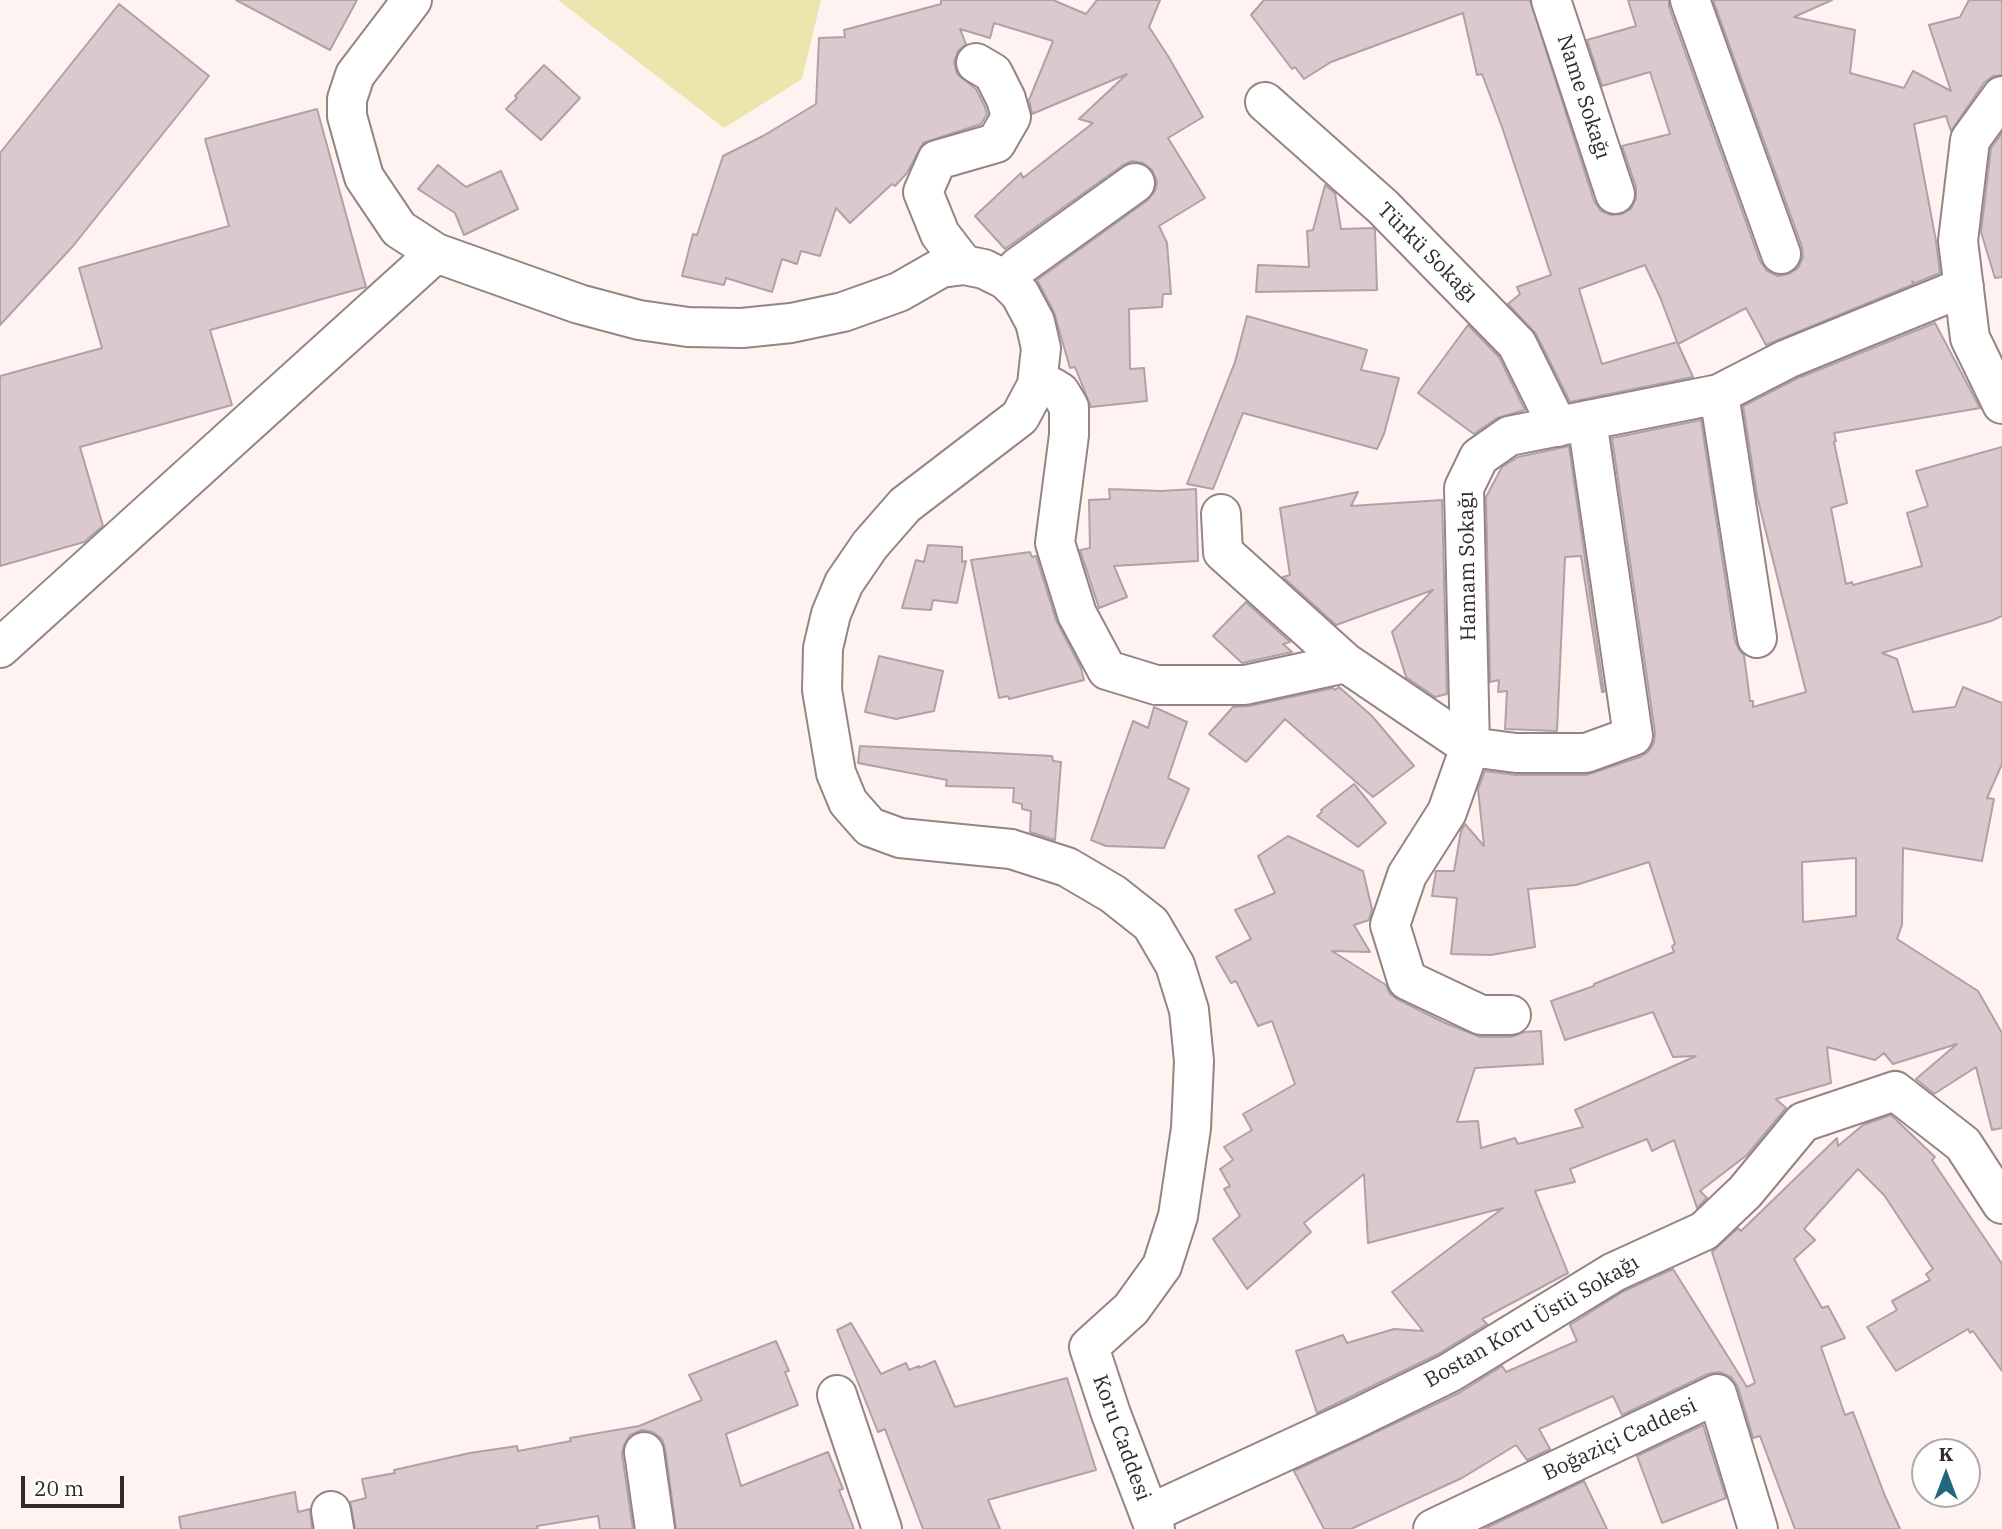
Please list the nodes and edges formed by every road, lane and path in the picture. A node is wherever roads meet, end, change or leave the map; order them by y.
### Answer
1 (412, 0) edge
2 (1551, 0) edge
3 (1690, 0) edge
4 (976, 63) dead end
5 (2002, 96) edge
6 (1265, 102) dead end
7 (1135, 183) dead end
8 (1615, 194) dead end
9 (436, 253) junction
10 (1781, 254) dead end
11 (964, 265) junction
12 (1006, 280) junction
13 (1964, 287) junction
14 (1986, 337) edge
15 (1037, 385) junction
16 (1719, 394) junction
17 (2002, 404) edge
18 (1572, 424) junction
19 (1221, 514) dead end
20 (1757, 638) dead end
21 (0, 648) edge
22 (1346, 663) junction
23 (1470, 747) junction
24 (1511, 1015) dead end
25 (2002, 1204) edge
26 (837, 1395) dead end
27 (644, 1452) dead end
28 (1152, 1521) edge
29 (655, 1529) edge
30 (882, 1529) edge
31 (1433, 1529) edge
32 (1758, 1529) edge

1 - 9 street
2 - 8 street, Name Sokağı
3 - 10 street
4 - 11 street
5 - 13 street
6 - 18 street, Türkü Sokağı
7 - 12 street
9 - 11 street
9 - 21 street
11 - 12 street
12 - 15 street
13 - 14 street
13 - 16 street, Hamam Sokağı
14 - 17 street
15 - 22 street
15 - 28 street, Koru Caddesi
16 - 18 street, Hamam Sokağı
16 - 20 street
18 - 23 street, Hamam Sokağı
18 - 23 street, Türkü Sokağı
19 - 22 street
22 - 23 street
23 - 24 street, Hamam Sokağı
25 - 28 street, Bostan Koru Üstü Sokağı
26 - 30 street
27 - 29 street
31 - 32 street, Boğaziçi Caddesi

